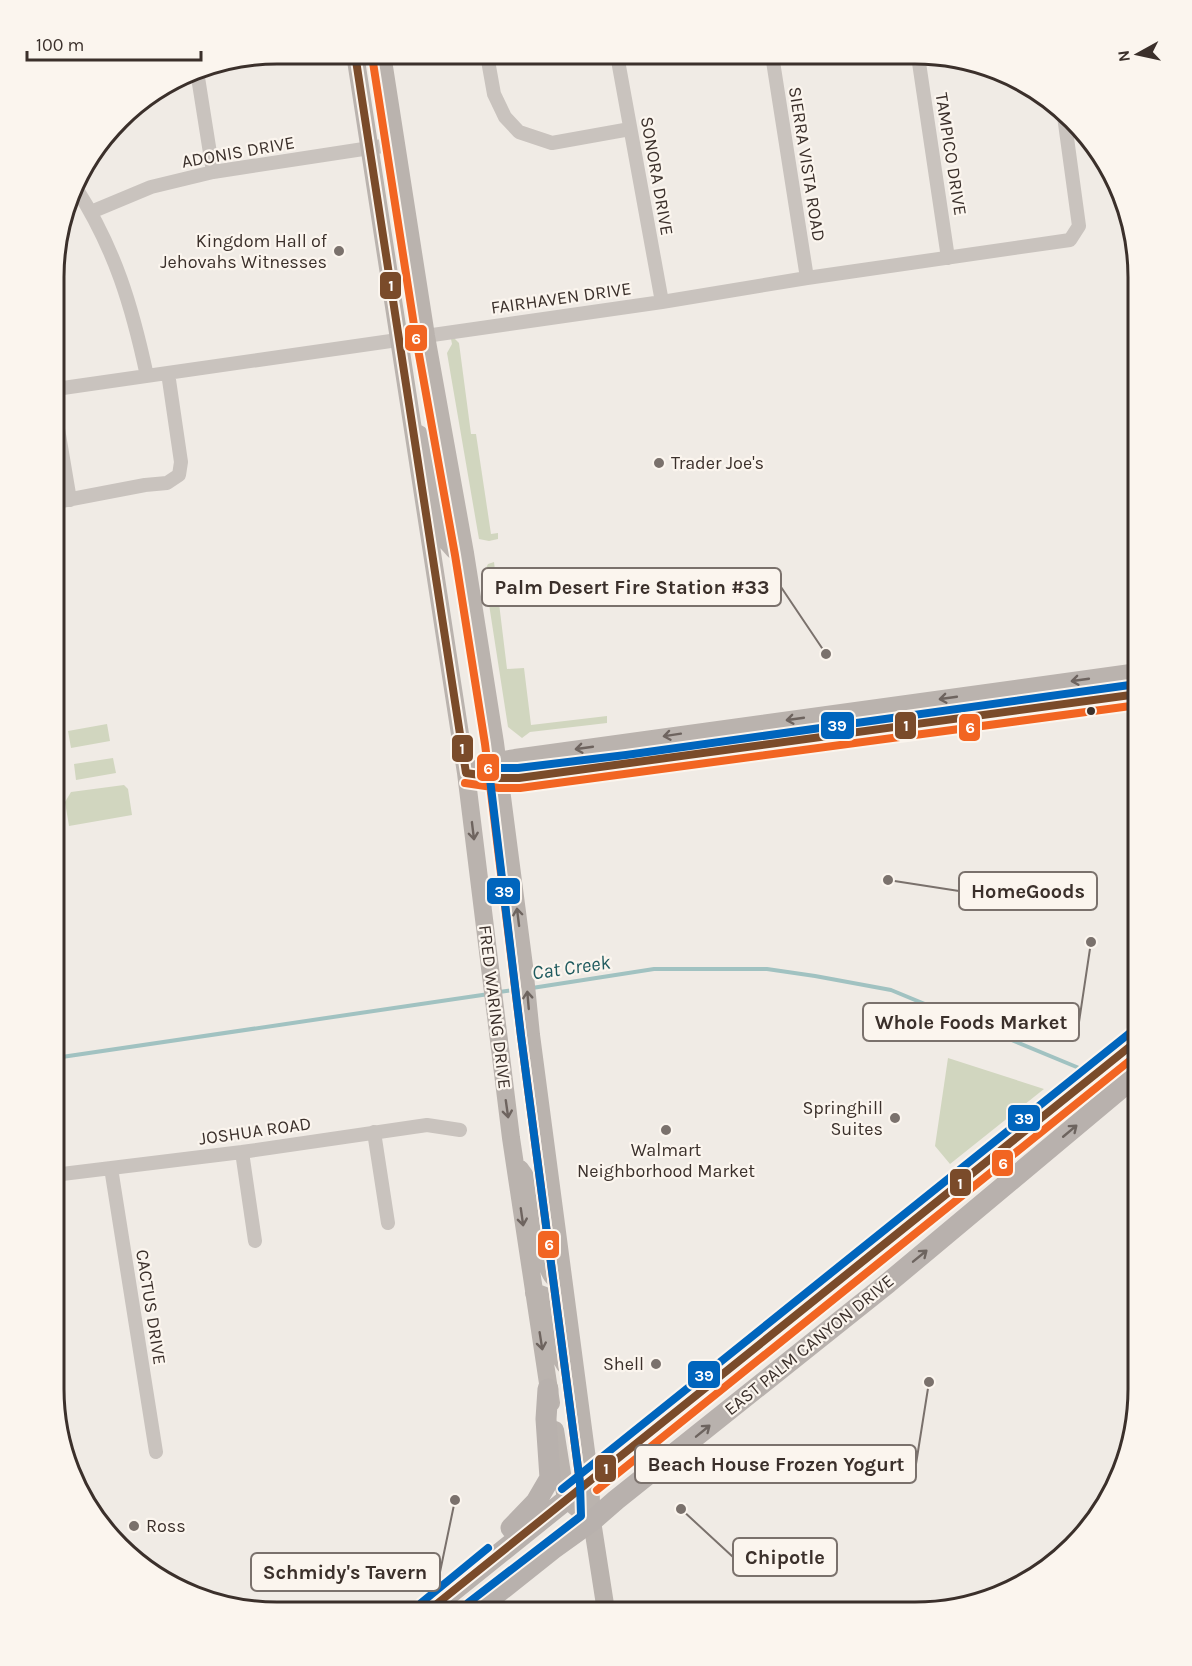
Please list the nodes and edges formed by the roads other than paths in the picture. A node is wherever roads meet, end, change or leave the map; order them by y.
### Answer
1 (619, 64) edge
2 (773, 64) edge
3 (919, 64) edge
4 (357, 65) edge
5 (384, 65) edge
6 (489, 65) edge
7 (198, 80) edge
8 (1066, 128) edge
9 (630, 129) junction
10 (396, 144) junction
11 (370, 149) junction
12 (213, 172) junction
13 (81, 196) edge
14 (91, 212) junction
15 (948, 258) junction
16 (807, 278) junction
17 (662, 302) junction
18 (426, 336) junction
19 (398, 340) junction
20 (168, 373) junction
21 (147, 376) junction
22 (64, 388) edge
23 (411, 420) junction
24 (64, 501) edge
25 (465, 553) junction
26 (1128, 673) edge
27 (1128, 695) edge
28 (499, 770) junction
29 (466, 773) junction
30 (1127, 1049) edge
31 (1127, 1083) edge
32 (460, 1130) dead end
33 (374, 1132) junction
34 (242, 1152) junction
35 (515, 1164) junction
36 (111, 1168) junction
37 (64, 1174) edge
38 (387, 1223) dead end
39 (255, 1241) dead end
40 (564, 1287) junction
41 (534, 1293) junction
42 (576, 1386) junction
43 (548, 1389) junction
44 (156, 1452) dead end
45 (590, 1482) junction
46 (566, 1499) junction
47 (592, 1521) junction
48 (488, 1562) junction
49 (439, 1602) edge
50 (486, 1602) edge
51 (605, 1602) edge

1 - 9 street, SONORA DRIVE
2 - 16 street, SIERRA VISTA ROAD
3 - 15 street, TAMPICO DRIVE
4 - 11 main road, FRED WARING DRIVE
5 - 10 main road, FRED WARING DRIVE
6 - 9 street
7 - 12 street
8 - 15 street, FAIRHAVEN DRIVE
9 - 17 street, SONORA DRIVE
10 - 11 street, ADONIS DRIVE
10 - 18 main road, FRED WARING DRIVE
11 - 12 street, ADONIS DRIVE
11 - 19 main road, FRED WARING DRIVE
12 - 14 street, ADONIS DRIVE
13 - 14 street
14 - 21 street
15 - 16 street, FAIRHAVEN DRIVE
16 - 17 street, FAIRHAVEN DRIVE
17 - 18 street, FAIRHAVEN DRIVE
18 - 19 street, FAIRHAVEN DRIVE
18 - 25 main road, FRED WARING DRIVE
19 - 20 street, FAIRHAVEN DRIVE
19 - 23 main road, FRED WARING DRIVE
20 - 21 street, FAIRHAVEN DRIVE
20 - 24 street
21 - 22 street, FAIRHAVEN DRIVE
23 - 25 main road
23 - 29 main road, FRED WARING DRIVE
25 - 28 main road, FRED WARING DRIVE
26 -> 28 main road
27 - 28 main road
28 - 29 main road
40 -> 28 main road, FRED WARING DRIVE
29 -> 35 main road, FRED WARING DRIVE
30 - 45 main road, EAST PALM CANYON DRIVE
47 -> 31 main road, EAST PALM CANYON DRIVE
32 - 33 street, JOSHUA ROAD
33 - 34 street, JOSHUA ROAD
33 - 38 street
34 - 36 street, JOSHUA ROAD
34 - 39 street
35 - 40 main road
35 -> 41 main road, FRED WARING DRIVE
36 - 37 street, JOSHUA ROAD
36 - 44 street, CACTUS DRIVE
40 - 42 main road, FRED WARING DRIVE
41 - 42 main road
41 -> 43 main road, FRED WARING DRIVE
42 - 45 main road, FRED WARING DRIVE
43 - 46 main road, FRED WARING DRIVE
43 - 48 main road
45 - 46 main road, EAST PALM CANYON DRIVE
45 - 47 main road, FRED WARING DRIVE
46 - 47 main road
46 - 48 main road, EAST PALM CANYON DRIVE
47 - 50 main road, EAST PALM CANYON DRIVE
47 - 51 main road, FRED WARING DRIVE
48 - 49 main road, EAST PALM CANYON DRIVE

